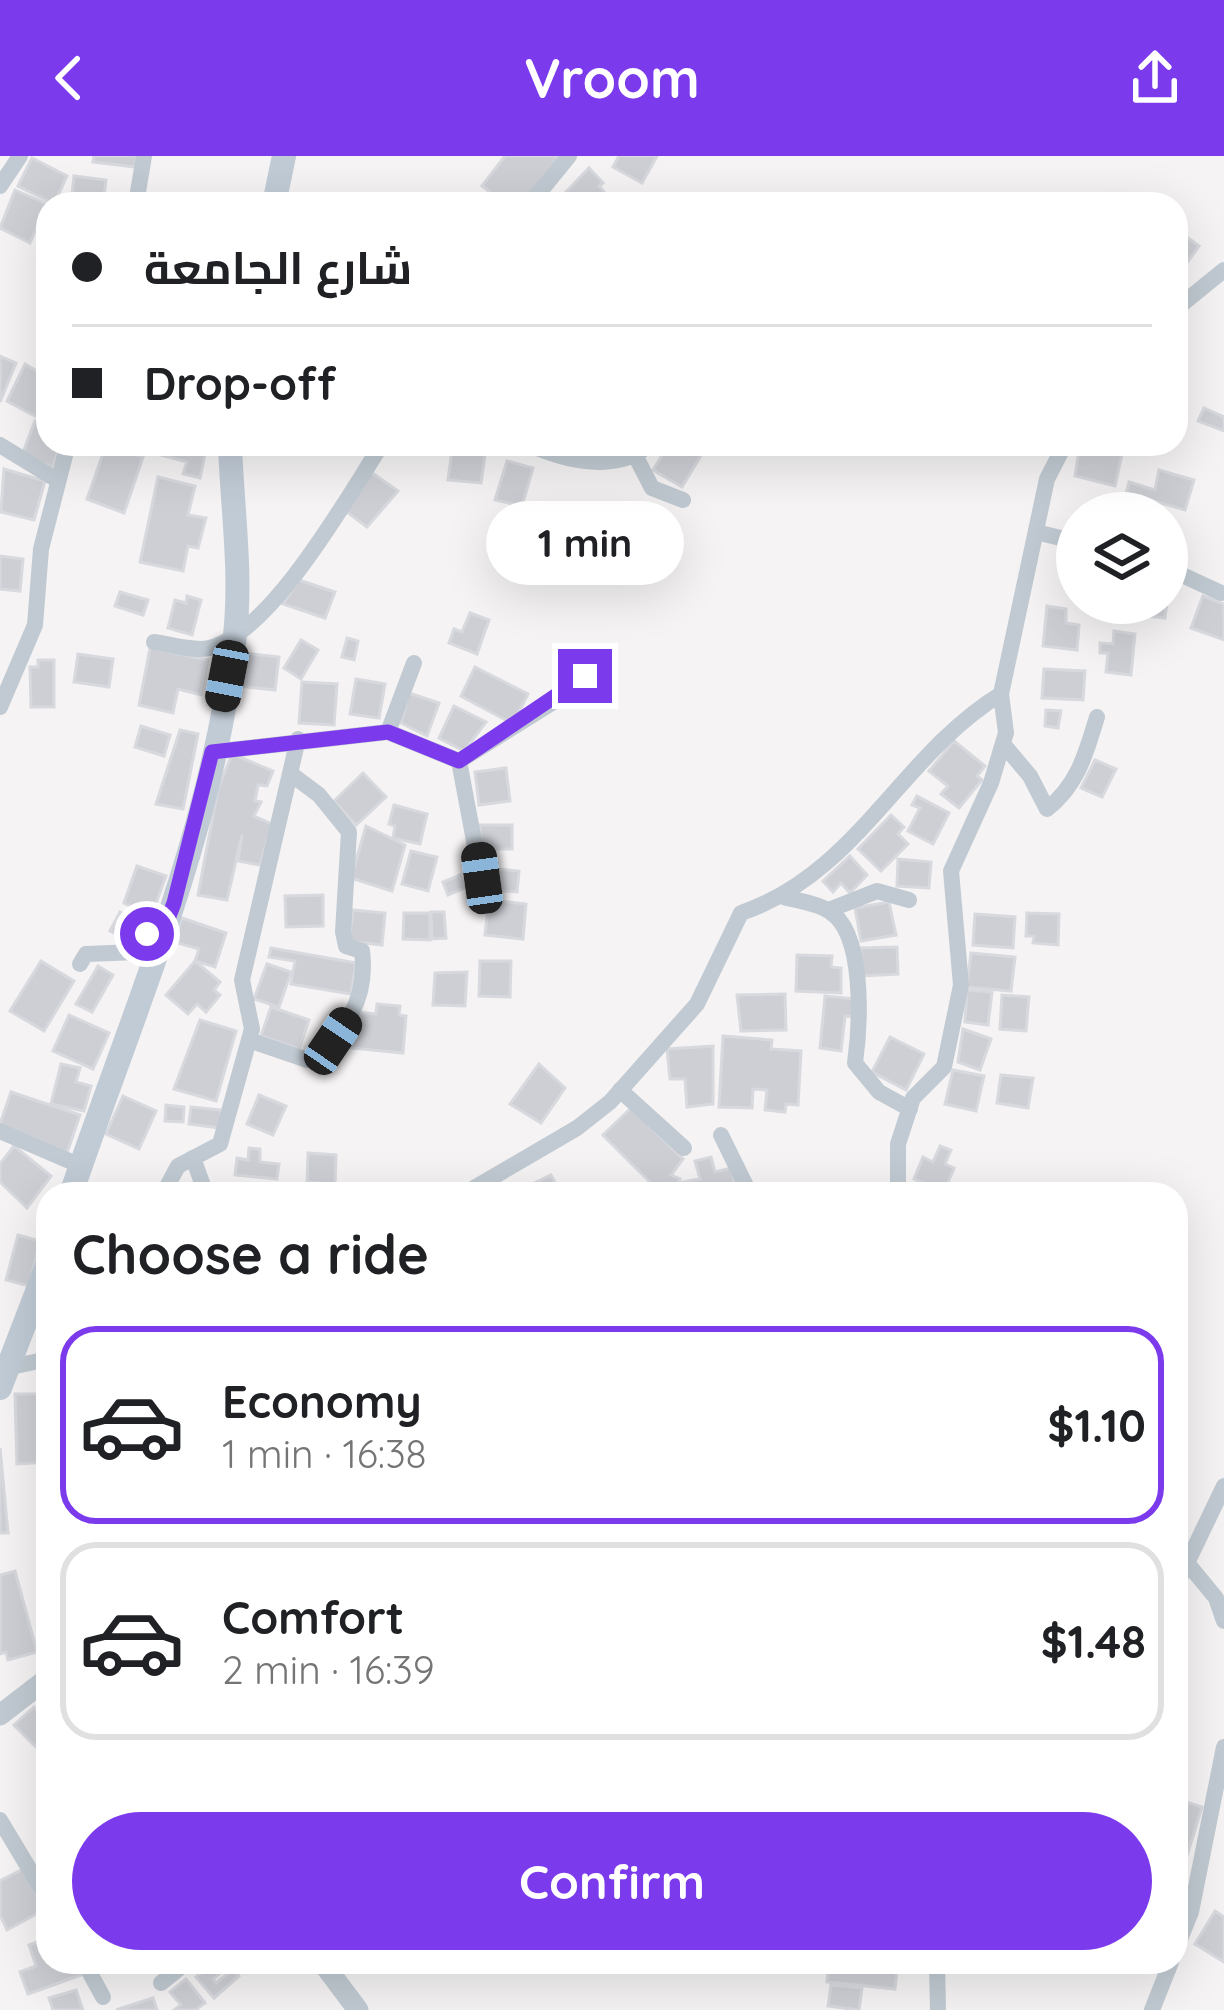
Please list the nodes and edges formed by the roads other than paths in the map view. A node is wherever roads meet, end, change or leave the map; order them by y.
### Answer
1 (20, 156) edge
2 (144, 156) edge
3 (284, 156) edge
4 (569, 156) edge
5 (0, 186) edge
6 (138, 192) edge
7 (276, 192) edge
8 (540, 192) edge
9 (1224, 270) edge
10 (1188, 299) edge
11 (0, 445) edge
12 (64, 456) edge
13 (231, 456) edge
14 (374, 456) edge
15 (575, 456) edge
16 (1058, 456) edge
17 (636, 457) joint
18 (57, 480) junction
19 (682, 500) dead end
20 (1036, 532) junction
21 (1056, 537) edge
22 (1188, 578) edge
23 (1221, 593) edge
24 (235, 638) junction
25 (154, 641) dead end
26 (414, 663) dead end
27 (585, 676) dead end
28 (1001, 694) junction
29 (0, 706) edge
30 (1097, 717) dead end
31 (388, 732) junction
32 (298, 739) junction
33 (1003, 744) junction
34 (212, 752) junction
35 (459, 761) junction
36 (291, 774) junction
37 (482, 878) dead end
38 (784, 897) junction
39 (909, 900) dead end
40 (829, 910) junction
41 (166, 924) junction
42 (80, 964) dead end
43 (249, 1040) junction
44 (620, 1090) junction
45 (910, 1109) junction
46 (0, 1131) edge
47 (721, 1136) dead end
48 (684, 1148) dead end
49 (193, 1158) junction
50 (81, 1166) junction
51 (75, 1182) edge
52 (169, 1182) edge
53 (202, 1182) edge
54 (485, 1182) edge
55 (744, 1182) edge
56 (898, 1182) edge
57 (36, 1295) edge
58 (36, 1364) edge
59 (5, 1378) edge
60 (1224, 1486) edge
61 (1188, 1564) joint
62 (1224, 1621) edge
63 (36, 1687) edge
64 (0, 1715) edge
65 (1224, 1747) edge
66 (0, 1820) edge
67 (36, 1880) edge
68 (1188, 1919) edge
69 (90, 1974) edge
70 (173, 1974) edge
71 (331, 1974) edge
72 (938, 1974) edge
73 (1166, 1974) edge
74 (161, 1983) dead end
75 (103, 1997) dead end
76 (358, 2010) edge
77 (938, 2010) edge
78 (1152, 2010) edge

1 - 5 street
2 - 6 street
3 - 7 main road
4 - 8 street
9 - 10 street
11 - 18 street
12 - 18 street
13 - 24 main road
14 - 24 street
15 - 17 street
16 - 20 street
17 - 19 street
18 - 29 street
20 - 21 street
20 - 28 street
22 - 23 street
24 - 25 street
24 - 34 main road
26 - 31 street
27 - 35 street
28 - 33 street
28 - 38 street
30 - 33 street
31 - 32 street
31 - 35 street
32 - 34 street
32 - 36 street
33 - 45 street
34 - 41 main road
35 - 37 street
36 - 43 street
36 - 43 street
38 - 40 street
38 - 44 street
39 - 40 street
40 - 45 street
41 - 42 street
41 - 50 main road
43 - 49 street
44 - 48 street
44 - 54 street
45 - 56 street
46 - 50 street
47 - 55 street
49 - 52 street
49 - 53 street
50 - 51 main road
57 - 59 main road
58 - 59 street
60 - 61 street
61 - 62 street
63 - 64 street
65 - 68 street
66 - 67 street
69 - 75 street
70 - 74 street
71 - 76 street
72 - 77 street
73 - 78 street

